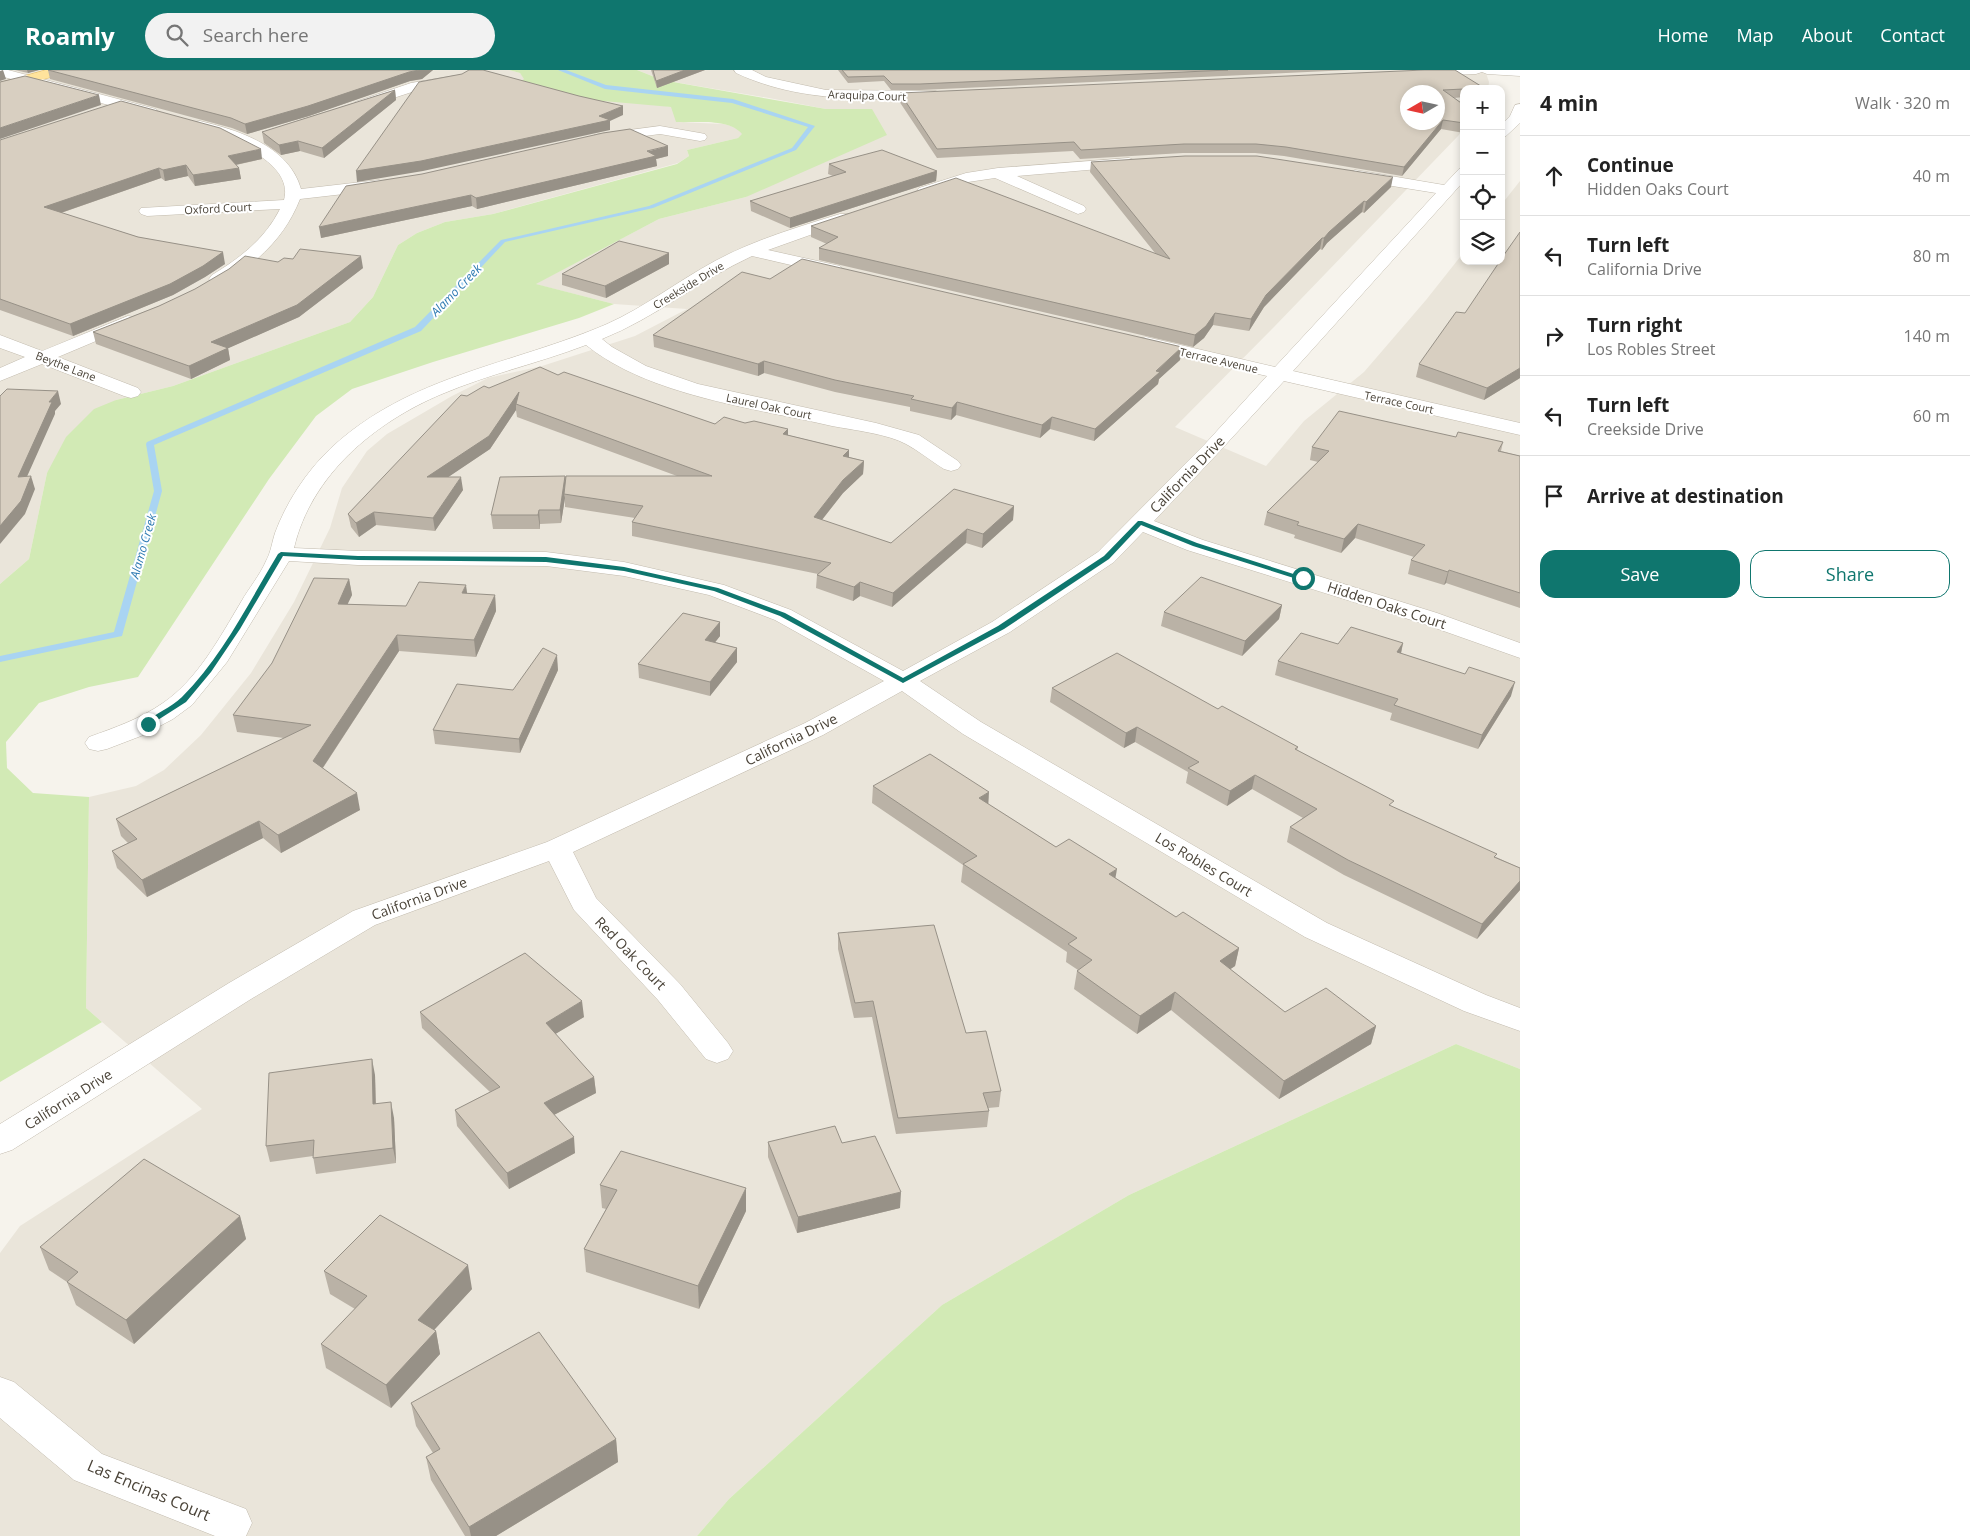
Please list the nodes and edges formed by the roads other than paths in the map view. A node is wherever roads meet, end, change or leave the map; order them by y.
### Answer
1 (61, 70) edge
2 (741, 70) edge
3 (1476, 70) edge
4 (1487, 70) edge
5 (0, 72) edge
6 (1409, 72) edge
7 (1520, 72) edge
8 (463, 78) edge
9 (27, 80) junction
10 (0, 87) edge
11 (949, 95) edge
12 (122, 105) junction
13 (1520, 108) edge
14 (343, 111) edge
15 (101, 113) edge
16 (170, 117) edge
17 (189, 122) edge
18 (1505, 130) edge
19 (264, 136) edge
20 (700, 136) dead end
21 (247, 141) junction
22 (584, 142) edge
23 (1144, 163) edge
24 (998, 173) junction
25 (1340, 173) edge
26 (1461, 175) edge
27 (397, 182) edge
28 (1445, 190) junction
29 (911, 195) edge
30 (292, 200) junction
31 (1078, 209) dead end
32 (147, 211) dead end
33 (866, 211) edge
34 (751, 251) junction
35 (853, 275) edge
36 (206, 286) edge
37 (145, 314) edge
38 (590, 339) junction
39 (1133, 340) edge
40 (0, 341) edge
41 (42, 357) junction
42 (1279, 374) junction
43 (0, 375) edge
44 (131, 392) dead end
45 (1520, 429) edge
46 (951, 465) dead end
47 (1140, 523) junction
48 (281, 554) junction
49 (1520, 651) edge
50 (903, 681) junction
51 (98, 743) dead end
52 (557, 848) junction
53 (1520, 1020) edge
54 (717, 1051) dead end
55 (0, 1141) edge
56 (0, 1394) edge
57 (231, 1523) dead end

1 - 9 main road
2 - 11 street, Araquipa Court
3 - 6 street
4 - 7 street
5 - 9 street
8 - 14 street
9 - 10 main road
9 - 12 street
12 - 15 street
12 - 16 street
13 - 18 street
17 - 21 street
19 - 21 street
20 - 22 street
21 - 30 street
23 - 24 street
24 - 29 street
24 - 31 street
25 - 28 street
26 - 28 street, California Drive
27 - 30 street, Oxford Court
28 - 42 street, California Drive
30 - 32 street, Oxford Court
30 - 36 street
33 - 34 street, Creekside Drive
34 - 35 street
34 - 38 street, Creekside Drive
37 - 41 street
38 - 46 street, Laurel Oak Court
38 - 48 street, Creekside Drive
39 - 42 street, Terrace Avenue
40 - 41 street, Beythe Lane
41 - 43 street
41 - 44 street, Beythe Lane
42 - 45 street, Terrace Court
42 - 47 street, California Drive
47 - 49 street, Hidden Oaks Court
47 - 50 street, California Drive
48 - 50 street, Los Robles Court
48 - 51 street, Creekside Drive
50 - 52 street, California Drive
50 - 53 street, Los Robles Court
52 - 54 street, Red Oak Court
52 - 55 street, California Drive
56 - 57 street, Las Encinas Court

